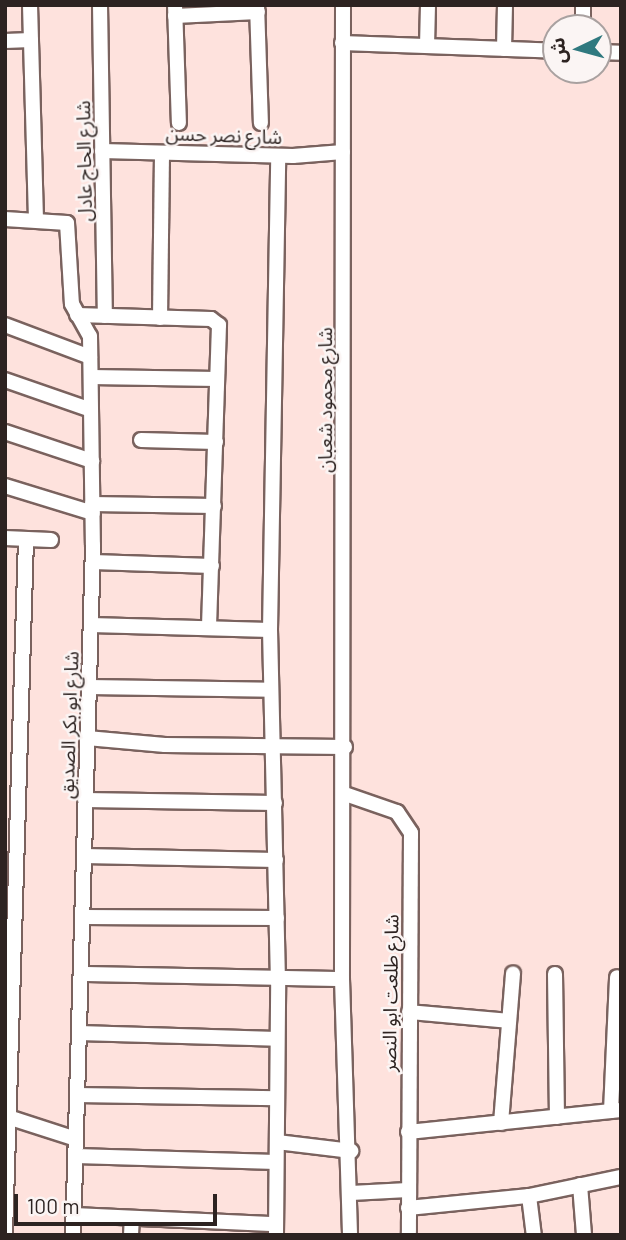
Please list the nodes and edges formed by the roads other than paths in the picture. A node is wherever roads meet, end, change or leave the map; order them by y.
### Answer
1 (30, 5) edge
2 (100, 5) edge
3 (343, 5) edge
4 (428, 5) edge
5 (505, 5) edge
6 (258, 8) edge
7 (175, 11) edge
8 (31, 40) junction
9 (5, 41) edge
10 (342, 43) junction
11 (427, 46) junction
12 (504, 49) junction
13 (542, 50) edge
14 (179, 123) dead end
15 (261, 123) dead end
16 (102, 151) junction
17 (344, 152) junction
18 (162, 153) junction
19 (278, 156) junction
20 (5, 219) edge
21 (36, 220) junction
22 (77, 315) junction
23 (105, 316) junction
24 (160, 318) junction
25 (5, 325) edge
26 (90, 357) junction
27 (91, 377) junction
28 (217, 379) junction
29 (5, 380) edge
30 (91, 410) junction
31 (5, 432) edge
32 (141, 440) dead end
33 (216, 442) junction
34 (92, 461) junction
35 (5, 486) edge
36 (214, 506) junction
37 (93, 509) junction
38 (5, 538) edge
39 (26, 539) junction
40 (51, 540) dead end
41 (93, 562) junction
42 (212, 566) junction
43 (91, 625) junction
44 (209, 628) junction
45 (270, 630) junction
46 (89, 687) junction
47 (271, 690) junction
48 (88, 738) junction
49 (274, 746) junction
50 (345, 747) junction
51 (345, 794) junction
52 (86, 800) junction
53 (275, 803) junction
54 (84, 856) junction
55 (276, 860) junction
56 (83, 917) junction
57 (277, 918) junction
58 (513, 973) dead end
59 (81, 974) junction
60 (555, 974) dead end
61 (617, 977) dead end
62 (342, 979) junction
63 (278, 982) junction
64 (409, 1012) junction
65 (509, 1021) junction
66 (79, 1033) junction
67 (277, 1039) junction
68 (77, 1095) junction
69 (277, 1098) junction
70 (616, 1111) edge
71 (8, 1114) edge
72 (557, 1117) junction
73 (501, 1122) junction
74 (408, 1132) junction
75 (76, 1139) junction
76 (277, 1143) junction
77 (351, 1151) junction
78 (76, 1156) junction
79 (276, 1162) junction
80 (621, 1177) edge
81 (580, 1185) junction
82 (408, 1190) junction
83 (351, 1192) junction
84 (529, 1196) junction
85 (408, 1208) junction
86 (74, 1215) junction
87 (132, 1218) junction
88 (276, 1229) edge
89 (5, 1234) edge
90 (534, 1234) edge
91 (73, 1235) edge
92 (131, 1235) edge
93 (350, 1235) edge
94 (409, 1235) edge
95 (584, 1235) edge

1 - 8 street
2 - 16 street, شارع الحاج عادل
3 - 10 street, شارع محمود شعبان
4 - 11 street
5 - 12 street
6 - 7 street
6 - 15 street
7 - 14 street
8 - 9 street
8 - 21 street
10 - 11 street
10 - 17 street, شارع محمود شعبان
11 - 12 street
12 - 13 street
16 - 18 street, شارع نصر حسن
16 - 23 street, شارع الحاج عادل
17 - 19 street, شارع نصر حسن
17 - 50 street, شارع محمود شعبان
18 - 19 street, شارع نصر حسن
18 - 24 street
19 - 45 street
20 - 21 street
21 - 22 street, شارع ابو بكر الصديق
22 - 23 street
22 - 26 street, شارع ابو بكر الصديق
23 - 24 street
24 - 28 street
25 - 26 street
26 - 27 street, شارع ابو بكر الصديق
27 - 28 street
27 - 30 street, شارع ابو بكر الصديق
28 - 33 street
29 - 30 street
30 - 34 street, شارع ابو بكر الصديق
31 - 34 street
32 - 33 street
33 - 36 street
34 - 37 street, شارع ابو بكر الصديق
35 - 37 street
36 - 37 street
36 - 42 street
37 - 41 street, شارع ابو بكر الصديق
38 - 39 street
39 - 40 street
39 - 71 street
41 - 42 street
41 - 43 street, شارع ابو بكر الصديق
42 - 44 street
43 - 44 street
43 - 46 street, شارع ابو بكر الصديق
44 - 45 street
45 - 47 street
46 - 47 street
46 - 48 street, شارع ابو بكر الصديق
47 - 49 street
48 - 49 street
48 - 52 street, شارع ابو بكر الصديق
49 - 50 street
49 - 53 street
50 - 51 street, شارع محمود شعبان
51 - 62 street, شارع محمود شعبان
51 - 64 street, شارع طلعت ابو النصر
52 - 53 street
52 - 54 street, شارع ابو بكر الصديق
53 - 55 street
54 - 55 street
54 - 56 street, شارع ابو بكر الصديق
55 - 57 street
56 - 57 street
56 - 59 street, شارع ابو بكر الصديق
57 - 63 street
58 - 65 street
59 - 63 street
59 - 66 street, شارع ابو بكر الصديق
60 - 72 street
61 - 70 street
62 - 63 street
62 - 77 street, شارع محمود شعبان
63 - 67 street
64 - 65 street
64 - 74 street, شارع طلعت ابو النصر
65 - 73 street
66 - 67 street
66 - 68 street, شارع ابو بكر الصديق
67 - 69 street
68 - 69 street
68 - 75 street, شارع ابو بكر الصديق
69 - 76 street
70 - 72 street
71 - 75 street
71 - 89 street
72 - 73 street
73 - 74 street
74 - 82 street, شارع طلعت ابو النصر
75 - 78 street, شارع ابو بكر الصديق
76 - 77 street
76 - 79 street
77 - 83 street, شارع محمود شعبان
78 - 79 street
78 - 86 street, شارع ابو بكر الصديق
79 - 88 street
80 - 81 street
81 - 84 street
81 - 95 street
82 - 83 street
82 - 85 street, شارع طلعت ابو النصر
83 - 93 street, شارع محمود شعبان
84 - 85 street
84 - 90 street
85 - 94 street, شارع طلعت ابو النصر
86 - 87 street
86 - 91 street, شارع ابو بكر الصديق
87 - 88 street
87 - 92 street

